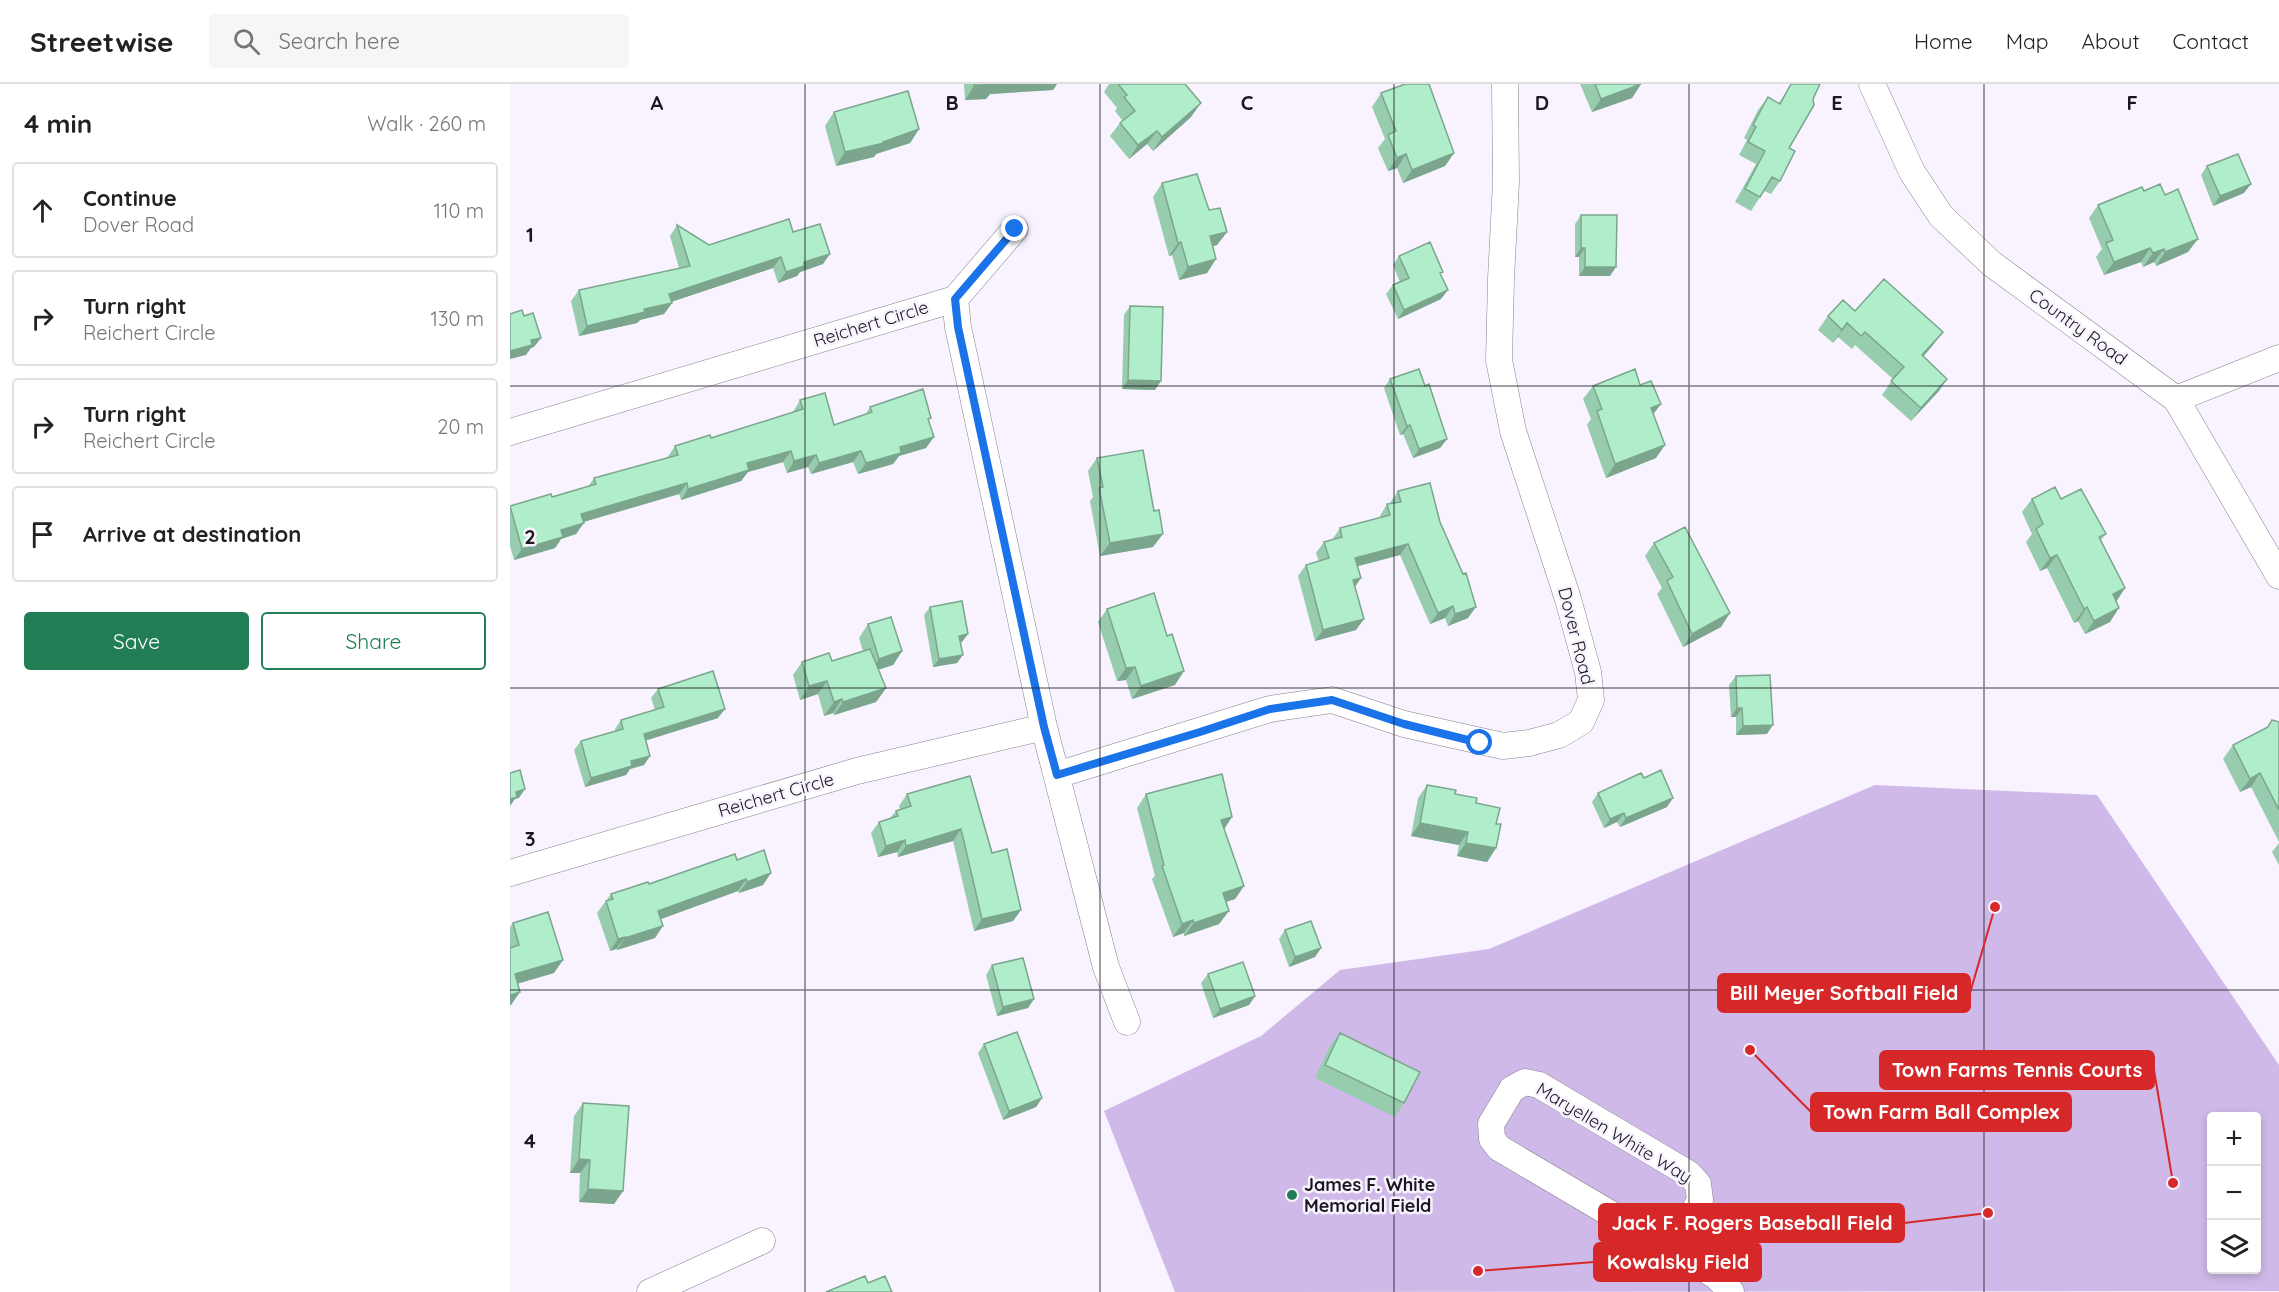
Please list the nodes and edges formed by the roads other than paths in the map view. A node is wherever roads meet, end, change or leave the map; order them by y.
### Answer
1 (1505, 84) edge
2 (1872, 84) edge
3 (1015, 229) dead end
4 (955, 299) junction
5 (2279, 358) edge
6 (2176, 399) junction
7 (510, 432) edge
8 (2279, 576) edge
9 (1044, 727) junction
10 (1057, 775) junction
11 (510, 873) edge
12 (1127, 1022) dead end
13 (762, 1241) dead end
14 (1673, 1250) junction
15 (650, 1292) edge
16 (1731, 1292) edge

1 - 10 street, Dover Road
2 - 6 street, Country Road
3 - 4 street
4 - 7 street, Reichert Circle
4 - 9 street, Reichert Circle
5 - 6 street
6 - 8 street, Country Road
9 - 10 street, Reichert Circle
9 - 11 street, Reichert Circle
10 - 12 street, Reichert Circle
13 - 15 street
14 - 14 street, Maryellen White Way
14 - 16 street, Maryellen White Way

